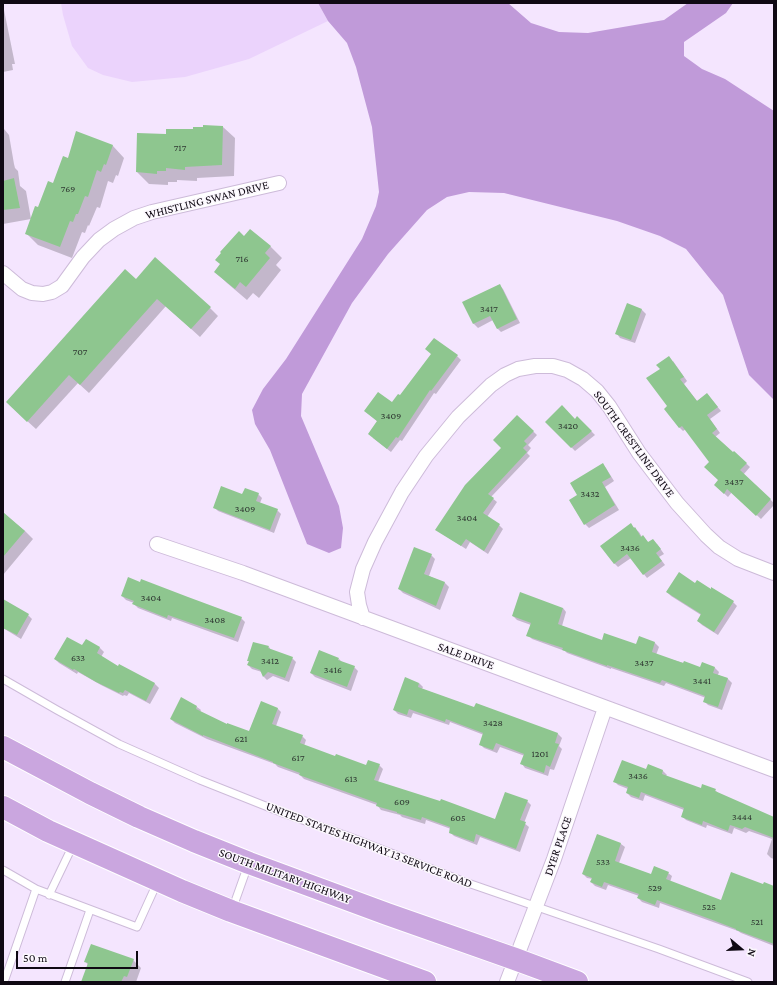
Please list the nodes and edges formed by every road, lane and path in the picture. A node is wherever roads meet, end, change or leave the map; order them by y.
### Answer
1 (279, 183) dead end
2 (3, 273) edge
3 (157, 544) dead end
4 (774, 573) edge
5 (363, 618) junction
6 (3, 679) edge
7 (605, 708) junction
8 (3, 747) edge
9 (774, 770) edge
10 (3, 807) edge
11 (74, 843) junction
12 (249, 863) junction
13 (3, 870) edge
14 (158, 881) junction
15 (36, 889) junction
16 (49, 895) junction
17 (536, 907) junction
18 (90, 910) junction
19 (231, 911) junction
20 (515, 959) junction
21 (5, 979) dead end
22 (65, 982) edge
23 (425, 982) edge
24 (507, 982) edge
25 (577, 982) edge
26 (748, 982) edge

1 - 2 street, WHISTLING SWAN DRIVE
3 - 5 street, SALE DRIVE
4 - 5 street, SOUTH CRESTLINE DRIVE
5 - 7 street, SALE DRIVE
6 - 17 lane, UNITED STATES HIGHWAY 13 SERVICE ROAD
7 - 9 street, SALE DRIVE
7 - 17 street, DYER PLACE
8 - 12 main road, SOUTH MILITARY HIGHWAY
10 - 11 main road
11 - 14 main road
11 - 16 lane
12 - 19 lane
12 - 20 main road, SOUTH MILITARY HIGHWAY
13 - 15 lane
14 - 18 lane
14 - 19 main road
15 - 16 lane
15 - 21 lane
16 - 18 lane
17 - 20 street, DYER PLACE
17 - 26 lane, UNITED STATES HIGHWAY 13 SERVICE ROAD
18 - 22 lane
19 - 23 main road
20 - 24 street, DYER PLACE
20 - 25 main road, SOUTH MILITARY HIGHWAY

